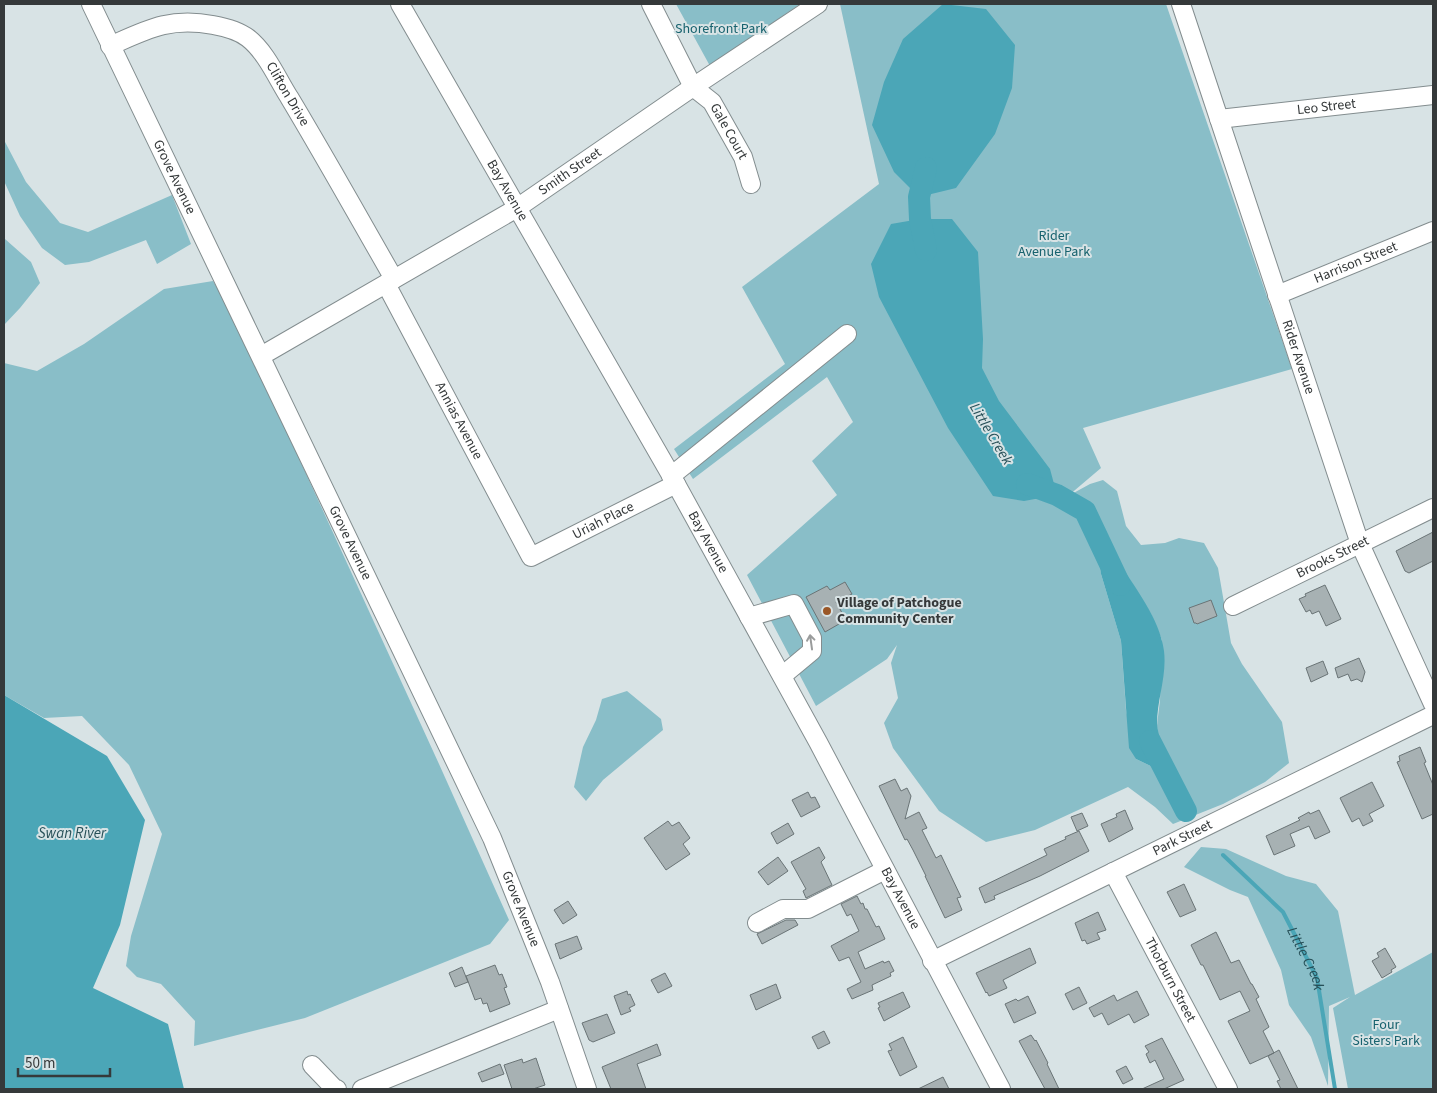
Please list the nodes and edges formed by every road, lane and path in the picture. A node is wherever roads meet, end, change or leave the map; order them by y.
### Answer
1 (91, 4) edge
2 (400, 4) edge
3 (650, 4) edge
4 (818, 4) edge
5 (1181, 4) edge
6 (110, 46) junction
7 (693, 87) junction
8 (1433, 94) edge
9 (1219, 119) junction
10 (750, 184) dead end
11 (517, 208) junction
12 (1433, 231) edge
13 (390, 281) junction
14 (1278, 295) junction
15 (847, 334) dead end
16 (261, 356) junction
17 (674, 480) junction
18 (1433, 508) edge
19 (1360, 544) junction
20 (531, 557) joint
21 (1233, 606) dead end
22 (749, 616) junction
23 (782, 676) junction
24 (1433, 704) edge
25 (1433, 715) edge
26 (884, 870) junction
27 (1113, 872) junction
28 (757, 923) dead end
29 (932, 961) junction
30 (560, 1010) junction
31 (312, 1065) dead end
32 (338, 1089) edge
33 (362, 1089) edge
34 (587, 1089) edge
35 (1001, 1089) edge
36 (1228, 1089) edge

1 - 6 street, Grove Avenue
2 - 11 street, Bay Avenue
3 - 7 street
4 - 7 street, Smith Street
5 - 9 street, Rider Avenue
6 - 13 street, Clifton Drive
6 - 16 street, Grove Avenue
7 - 10 street, Gale Court
7 - 11 street, Smith Street
8 - 9 street, Leo Street
9 - 14 street, Rider Avenue
11 - 13 street, Smith Street
11 - 17 street, Bay Avenue
12 - 14 street, Harrison Street
13 - 16 street, Smith Street
13 - 20 street, Annias Avenue
14 - 19 street, Rider Avenue
15 - 17 street, Uriah Place
16 - 30 street, Grove Avenue
17 - 20 street, Uriah Place
17 - 22 street, Bay Avenue
18 - 19 street, Brooks Street
19 - 21 street, Brooks Street
19 - 24 street, Rider Avenue
22 - 23 street, Bay Avenue
23 -> 22 street
23 - 26 street, Bay Avenue
25 - 27 street, Park Street
26 - 28 street
26 - 29 street, Bay Avenue
27 - 29 street, Park Street
27 - 36 street, Thorburn Street
29 - 35 street, Bay Avenue
30 - 33 street
30 - 34 street, Grove Avenue
31 - 32 street

